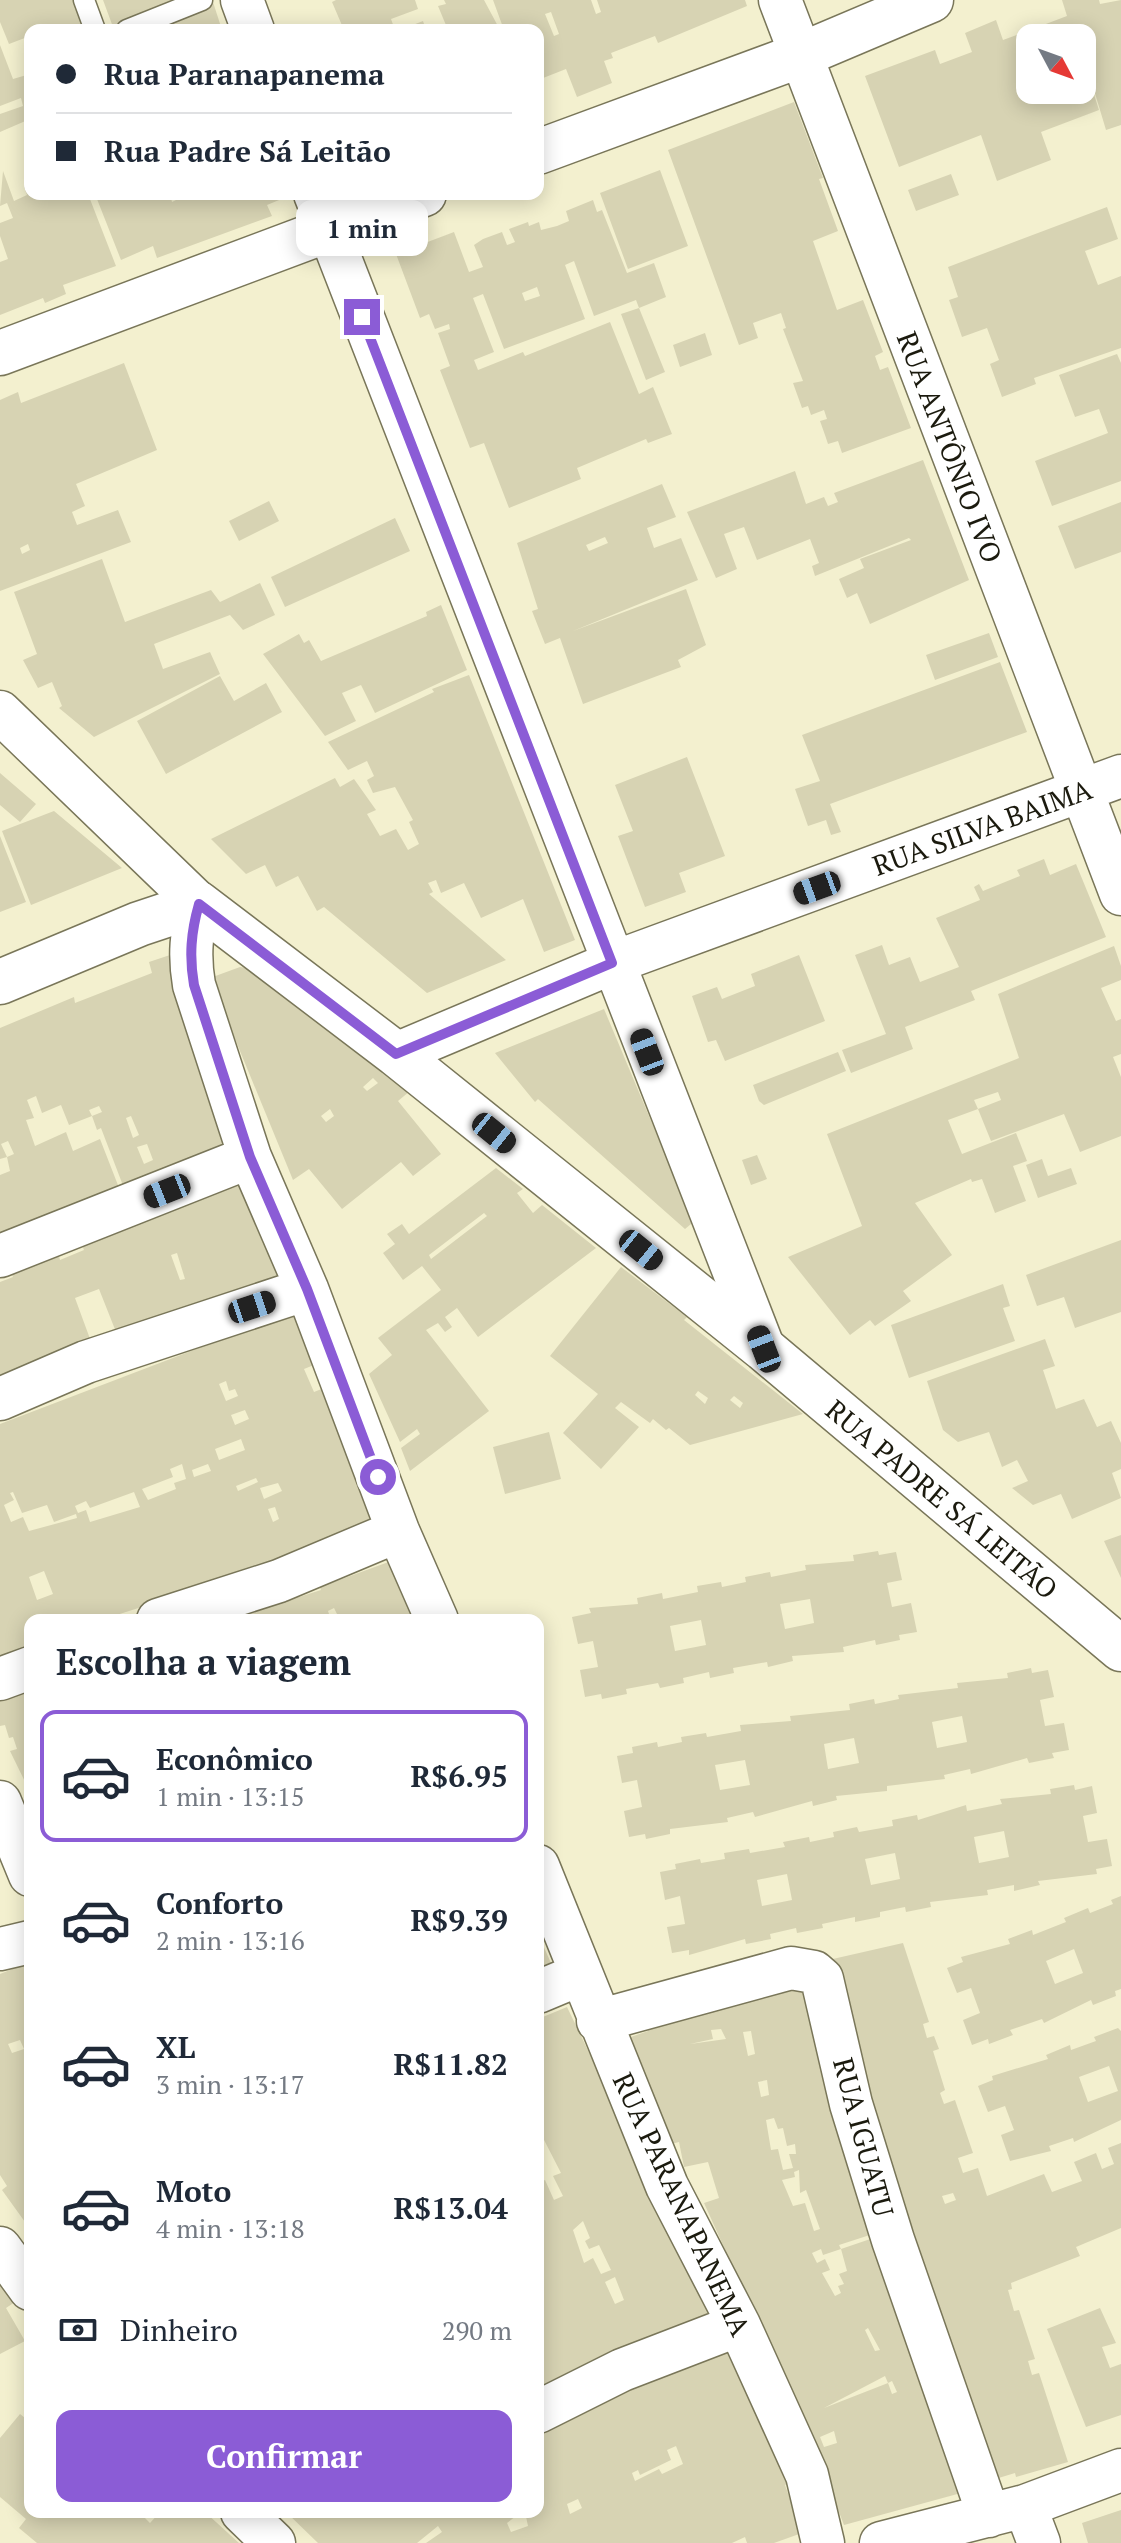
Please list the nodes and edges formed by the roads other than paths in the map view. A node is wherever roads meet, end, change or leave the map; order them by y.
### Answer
1 (84, 0) edge
2 (202, 0) edge
3 (242, 0) edge
4 (780, 0) edge
5 (931, 0) edge
6 (93, 24) edge
7 (142, 24) edge
8 (251, 24) edge
9 (801, 55) junction
10 (544, 150) edge
11 (390, 200) edge
12 (321, 212) edge
13 (0, 353) edge
14 (0, 712) edge
15 (1121, 776) edge
16 (1081, 791) junction
17 (1121, 894) edge
18 (199, 904) junction
19 (612, 963) junction
20 (0, 982) edge
21 (396, 1054) junction
22 (250, 1157) junction
23 (0, 1256) edge
24 (307, 1289) junction
25 (764, 1349) junction
26 (0, 1399) edge
27 (398, 1531) junction
28 (177, 1614) edge
29 (434, 1614) edge
30 (1117, 1640) edge
31 (24, 1670) edge
32 (0, 1679) edge
33 (0, 1802) edge
34 (24, 1860) edge
35 (544, 1881) edge
36 (24, 1943) edge
37 (0, 1949) edge
38 (581, 1974) junction
39 (544, 1989) edge
40 (598, 2021) junction
41 (0, 2248) edge
42 (24, 2281) edge
43 (739, 2325) junction
44 (544, 2407) edge
45 (1121, 2470) edge
46 (248, 2518) edge
47 (1018, 2522) edge
48 (274, 2543) edge
49 (823, 2543) edge
50 (881, 2543) edge

1 - 6 lane
2 - 7 lane
3 - 8 street
4 - 9 street, RUA ANTÔNIO IVO
5 - 9 main road
9 - 10 main road
9 - 16 street, RUA ANTÔNIO IVO
11 - 12 main road
12 - 13 main road
12 - 19 street, RUA PADRE SÁ LEITÃO
14 - 18 street, RUA PADRE SÁ LEITÃO
15 - 16 street, RUA SILVA BAIMA
16 - 17 street, RUA ANTÔNIO IVO
16 - 19 street, RUA SILVA BAIMA
18 - 20 main road
18 - 21 main road, RUA PADRE SÁ LEITÃO
18 - 22 street
19 - 21 street, RUA SILVA BAIMA
19 - 25 street, RUA PADRE SÁ LEITÃO
21 - 25 main road, RUA PADRE SÁ LEITÃO
22 - 23 street
22 - 24 street
24 - 26 street
24 - 27 street
25 - 30 main road, RUA PADRE SÁ LEITÃO
27 - 28 street
27 - 29 street
31 - 32 street
33 - 34 street
35 - 38 street, RUA PARANAPANEMA
36 - 37 street
38 - 39 street
38 - 40 street, RUA PARANAPANEMA
40 - 43 street, RUA PARANAPANEMA
40 - 47 street, RUA IGUATU
41 - 42 street
43 - 44 street
43 - 49 street, RUA PARANAPANEMA
45 - 47 street
46 - 48 street
47 - 50 street

